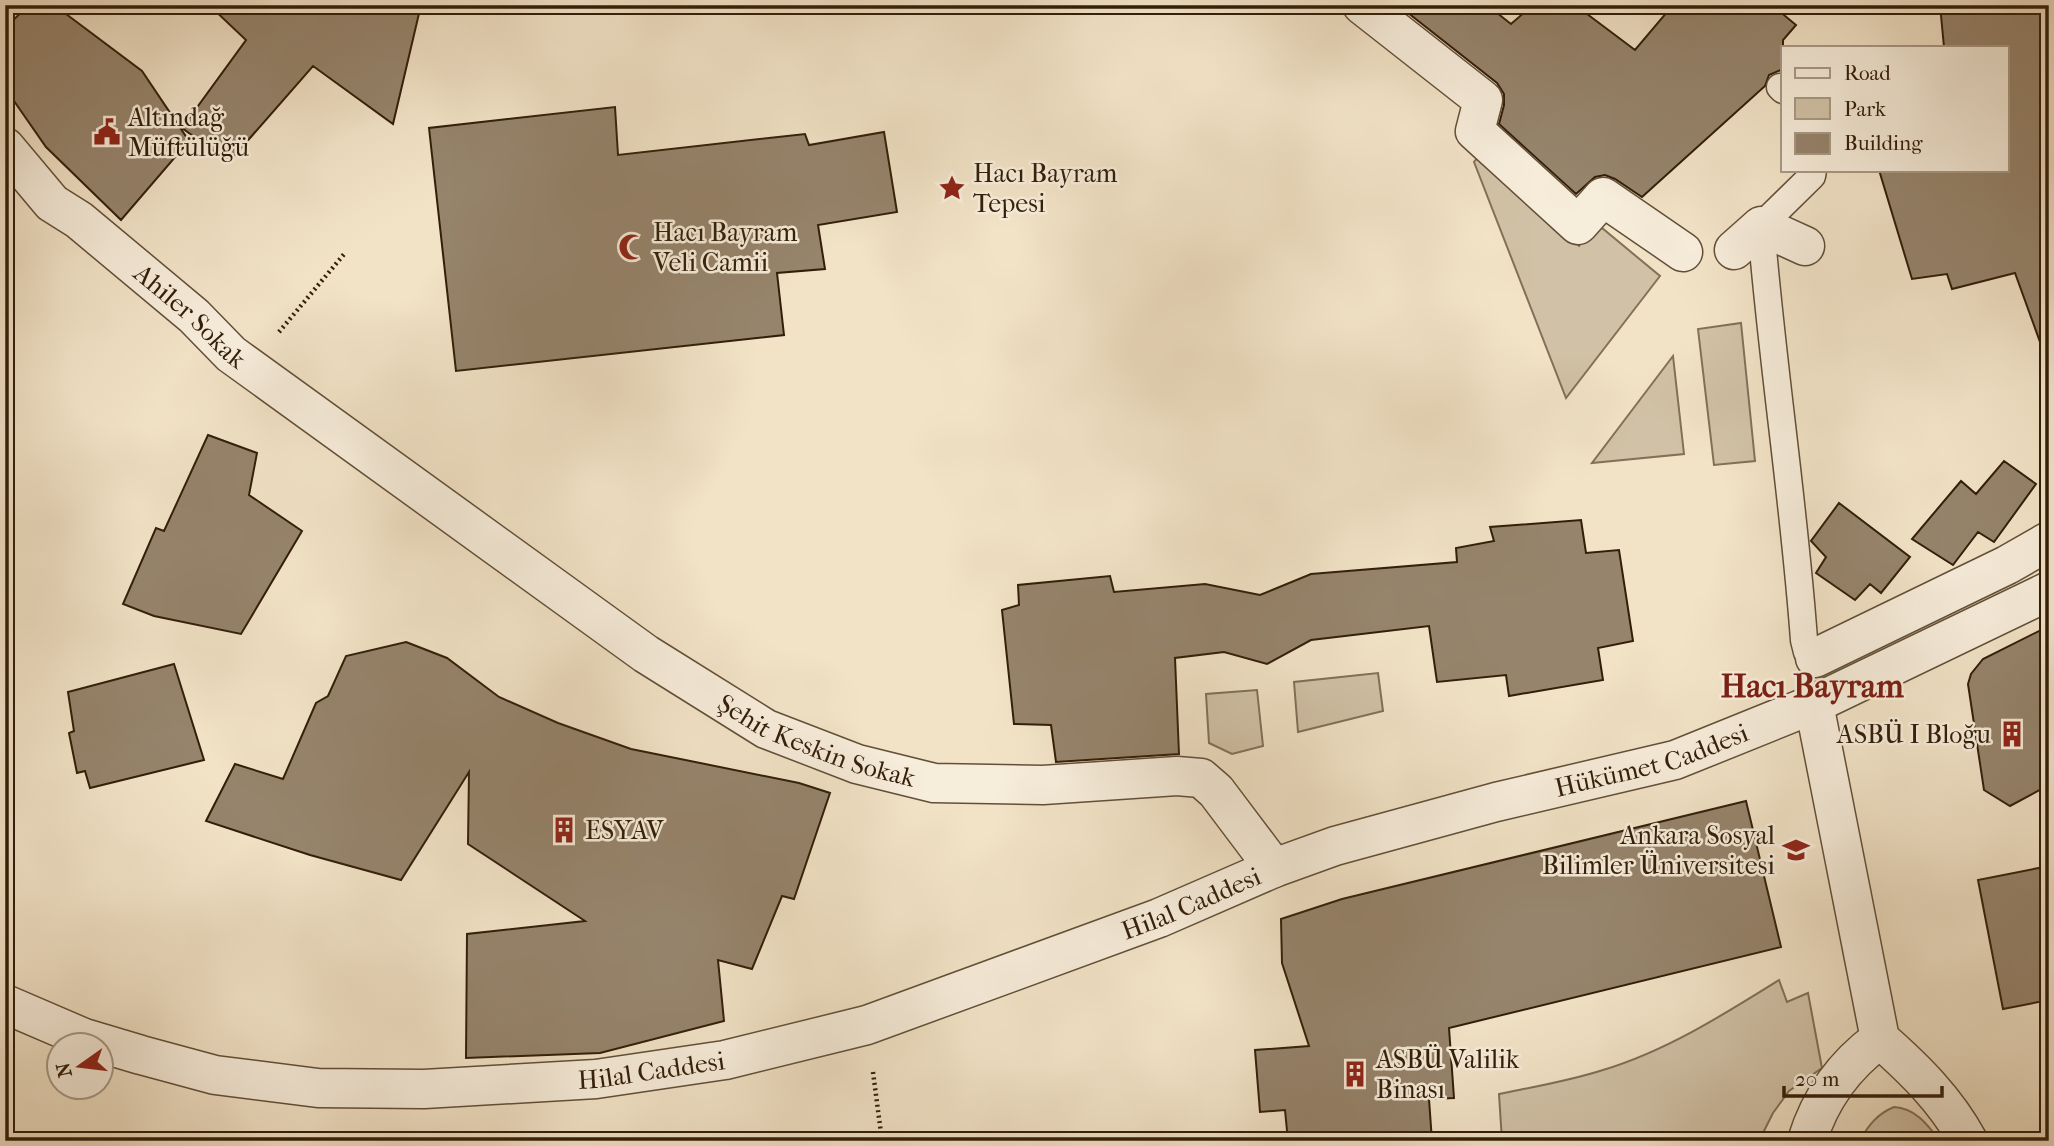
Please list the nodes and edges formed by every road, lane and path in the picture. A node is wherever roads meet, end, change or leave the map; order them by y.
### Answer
1 (1362, 5) edge
2 (5, 147) edge
3 (1813, 172) edge
4 (1748, 238) junction
5 (1805, 246) dead end
6 (1684, 252) dead end
7 (345, 253) dead end
8 (250, 368) junction
9 (390, 469) joint
10 (2049, 541) edge
11 (2049, 591) edge
12 (1815, 658) joint
13 (1814, 704) junction
14 (1274, 868) junction
15 (5, 1004) edge
16 (867, 1025) junction
17 (1880, 1039) junction
18 (882, 1141) edge
19 (1807, 1141) edge
20 (1968, 1141) edge

1 - 6 street
2 - 8 street, Ahiler Sokak
3 - 4 lane
4 - 5 street
4 - 12 lane
7 - 8 path
8 - 9 street, Ahiler Sokak
9 - 14 street, Şehit Keskin Sokak
10 - 12 street
11 - 13 street, Hükümet Caddesi
13 - 14 street, Hükümet Caddesi
13 - 17 street
14 - 16 street, Hilal Caddesi
15 - 16 street, Hilal Caddesi
16 - 18 path
17 - 19 street
17 - 20 street

